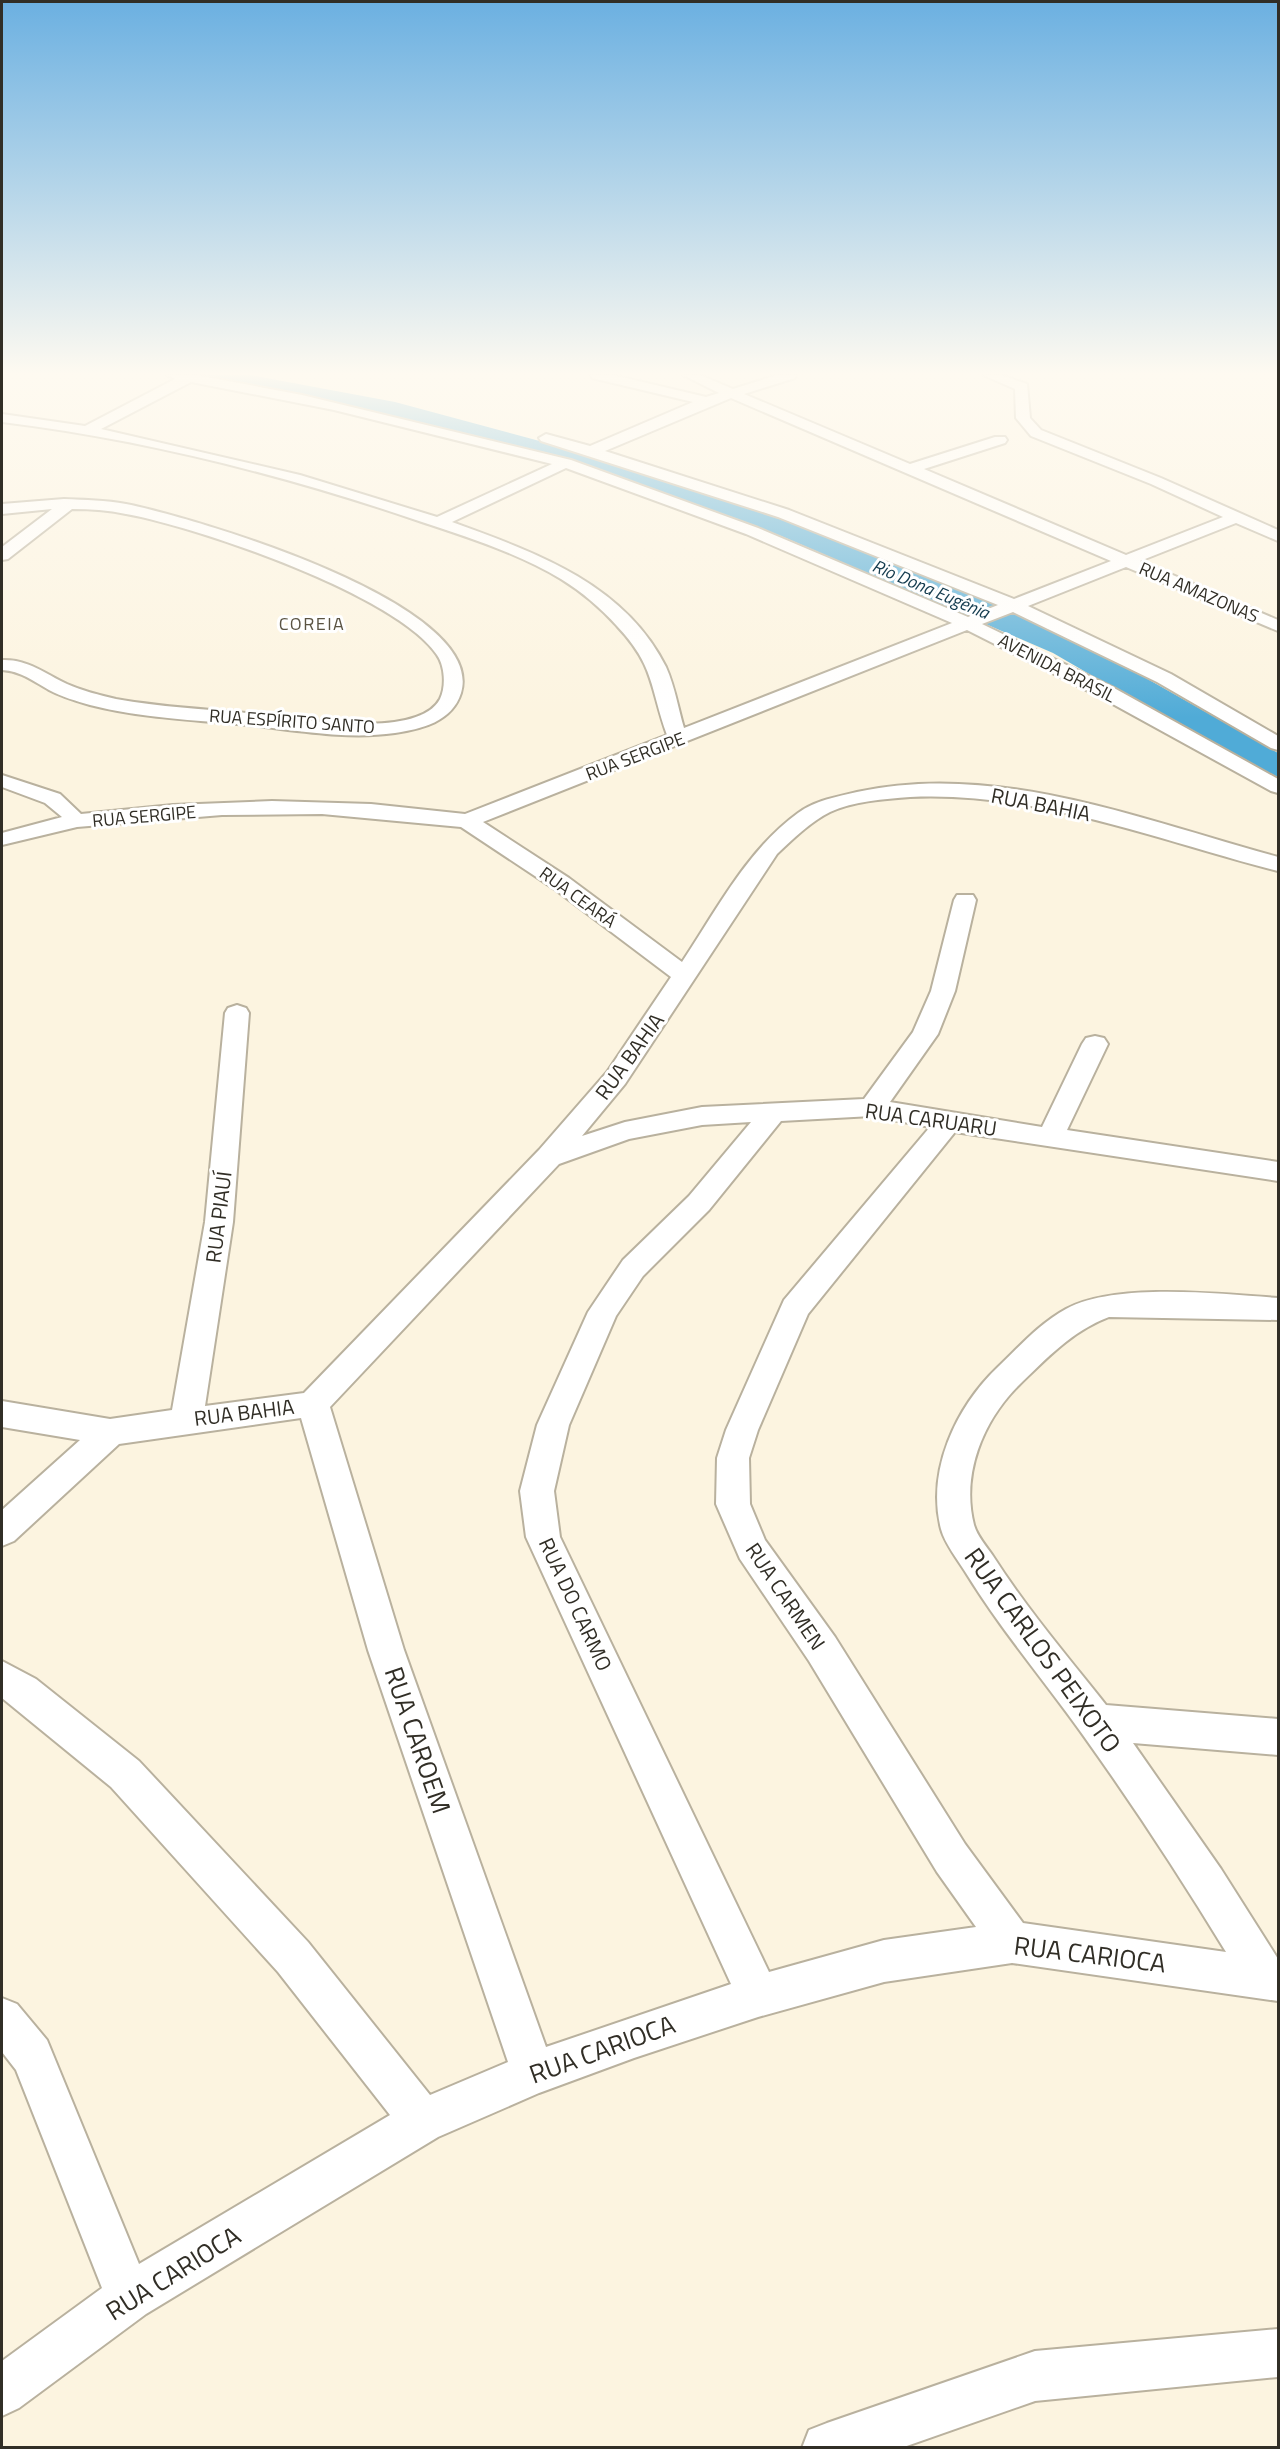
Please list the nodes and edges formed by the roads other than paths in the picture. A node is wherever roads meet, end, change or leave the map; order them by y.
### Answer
1 (337, 489) edge
2 (509, 489) edge
3 (637, 489) edge
4 (716, 489) edge
5 (955, 489) edge
6 (1171, 489) edge
7 (67, 505) junction
8 (2, 508) edge
9 (1238, 517) junction
10 (439, 522) junction
11 (1278, 536) edge
12 (2, 555) edge
13 (1126, 561) junction
14 (1010, 608) junction
15 (976, 622) junction
16 (1278, 626) edge
17 (2, 665) edge
18 (678, 738) junction
19 (1278, 744) edge
20 (2, 781) edge
21 (1278, 787) edge
22 (75, 821) junction
23 (467, 821) junction
24 (2, 838) edge
25 (1278, 864) edge
26 (965, 900) dead end
27 (686, 977) junction
28 (237, 1013) dead end
29 (1095, 1044) dead end
30 (872, 1107) junction
31 (774, 1112) junction
32 (949, 1122) junction
33 (1052, 1136) junction
34 (549, 1157) junction
35 (1278, 1171) edge
36 (1278, 1309) edge
37 (313, 1404) junction
38 (2, 1414) edge
39 (187, 1419) junction
40 (110, 1432) junction
41 (2, 1531) edge
42 (2, 1678) edge
43 (1096, 1722) junction
44 (1278, 1737) edge
45 (1012, 1942) junction
46 (1272, 1979) edge
47 (758, 1996) junction
48 (2, 2019) edge
49 (534, 2073) junction
50 (422, 2121) junction
51 (129, 2297) junction
52 (1278, 2353) edge
53 (2, 2391) edge
54 (827, 2448) edge

1 - 10 street
2 - 10 street
3 - 15 street, AVENIDA BRASIL
4 - 14 street, AVENIDA BRASIL
5 - 13 street, RUA AMAZONAS
6 - 9 street
7 - 8 street, RUA ESPÍRITO SANTO
7 - 12 street
7 - 17 street, RUA ESPÍRITO SANTO
9 - 11 street
9 - 13 street, RUA SERGIPE
10 - 18 street
13 - 14 street, RUA SERGIPE
13 - 16 street, RUA AMAZONAS
14 - 15 street, RUA SERGIPE
14 - 19 street, AVENIDA BRASIL
15 - 18 street, RUA SERGIPE
15 - 21 street, AVENIDA BRASIL
18 - 23 street, RUA SERGIPE
20 - 22 street
22 - 23 street, RUA SERGIPE
22 - 24 street, RUA SERGIPE
23 - 27 street, RUA CEARÁ
25 - 27 street, RUA BAHIA
26 - 30 street
27 - 34 street, RUA BAHIA
28 - 39 street, RUA PIAUÍ
29 - 33 street
30 - 31 street, RUA CARUARU
30 - 32 street, RUA CARUARU
31 - 34 street, RUA CARUARU
31 - 47 street, RUA DO CARMO
32 - 33 street, RUA CARUARU
32 - 45 street, RUA CARMEN
33 - 35 street, RUA CARUARU
34 - 37 street, RUA BAHIA
36 - 43 street, RUA CARLOS PEIXOTO
37 - 39 street, RUA BAHIA
37 - 49 street, RUA CAROEM
38 - 40 street, RUA BAHIA
39 - 40 street, RUA BAHIA
40 - 41 street
42 - 50 street
43 - 44 street
43 - 46 street, RUA CARLOS PEIXOTO
45 - 46 street, RUA CARIOCA
45 - 47 street, RUA CARIOCA
47 - 49 street, RUA CARIOCA
48 - 51 street
49 - 50 street, RUA CARIOCA
50 - 51 street, RUA CARIOCA
51 - 53 street, RUA CARIOCA
52 - 54 street

